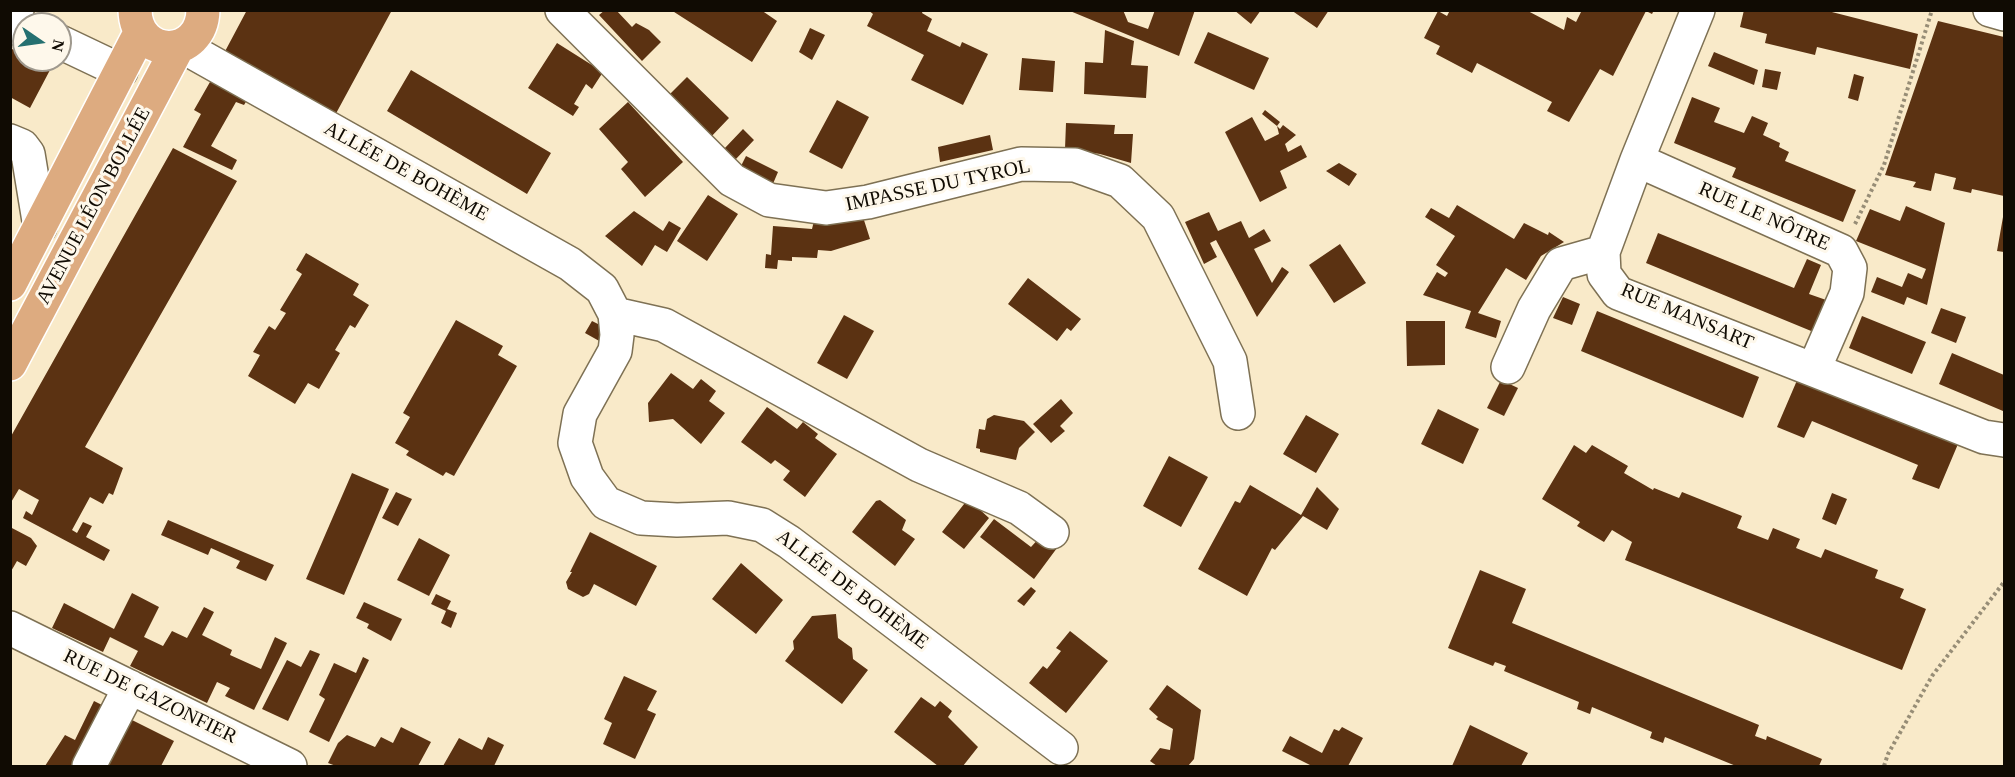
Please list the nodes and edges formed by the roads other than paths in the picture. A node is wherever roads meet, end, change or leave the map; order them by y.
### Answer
1 (203, 10) edge
2 (562, 10) edge
3 (1698, 10) edge
4 (1990, 10) edge
5 (2004, 14) edge
6 (133, 18) edge
7 (180, 46) junction
8 (72, 48) edge
9 (121, 71) junction
10 (10, 141) edge
11 (1637, 160) junction
12 (40, 227) junction
13 (1604, 252) junction
14 (10, 284) edge
15 (615, 314) junction
16 (10, 364) edge
17 (1508, 367) dead end
18 (1814, 369) junction
19 (1238, 413) dead end
20 (2004, 440) edge
21 (1052, 532) dead end
22 (10, 628) edge
23 (130, 687) junction
24 (1061, 748) dead end
25 (89, 766) edge
26 (290, 766) edge

1 - 7 main road, AVENUE LÉON BOLLÉE
2 - 19 street, IMPASSE DU TYROL
3 - 11 street, RUE MANSART
4 - 5 street
6 - 7 main road, AVENUE LÉON BOLLÉE
6 - 9 main road, AVENUE LÉON BOLLÉE
7 - 15 street, ALLÉE DE BOHÈME
7 - 16 main road, AVENUE LÉON BOLLÉE
8 - 9 street
9 - 12 main road, AVENUE LÉON BOLLÉE
10 - 12 street
11 - 13 street, RUE MANSART
11 - 18 street, RUE LE NÔTRE
12 - 14 main road, AVENUE LÉON BOLLÉE
13 - 17 street
13 - 18 street, RUE MANSART
15 - 21 street
15 - 24 street, ALLÉE DE BOHÈME
18 - 20 street, RUE MANSART
22 - 23 street, RUE DE GAZONFIER
23 - 25 street
23 - 26 street, RUE DE GAZONFIER

